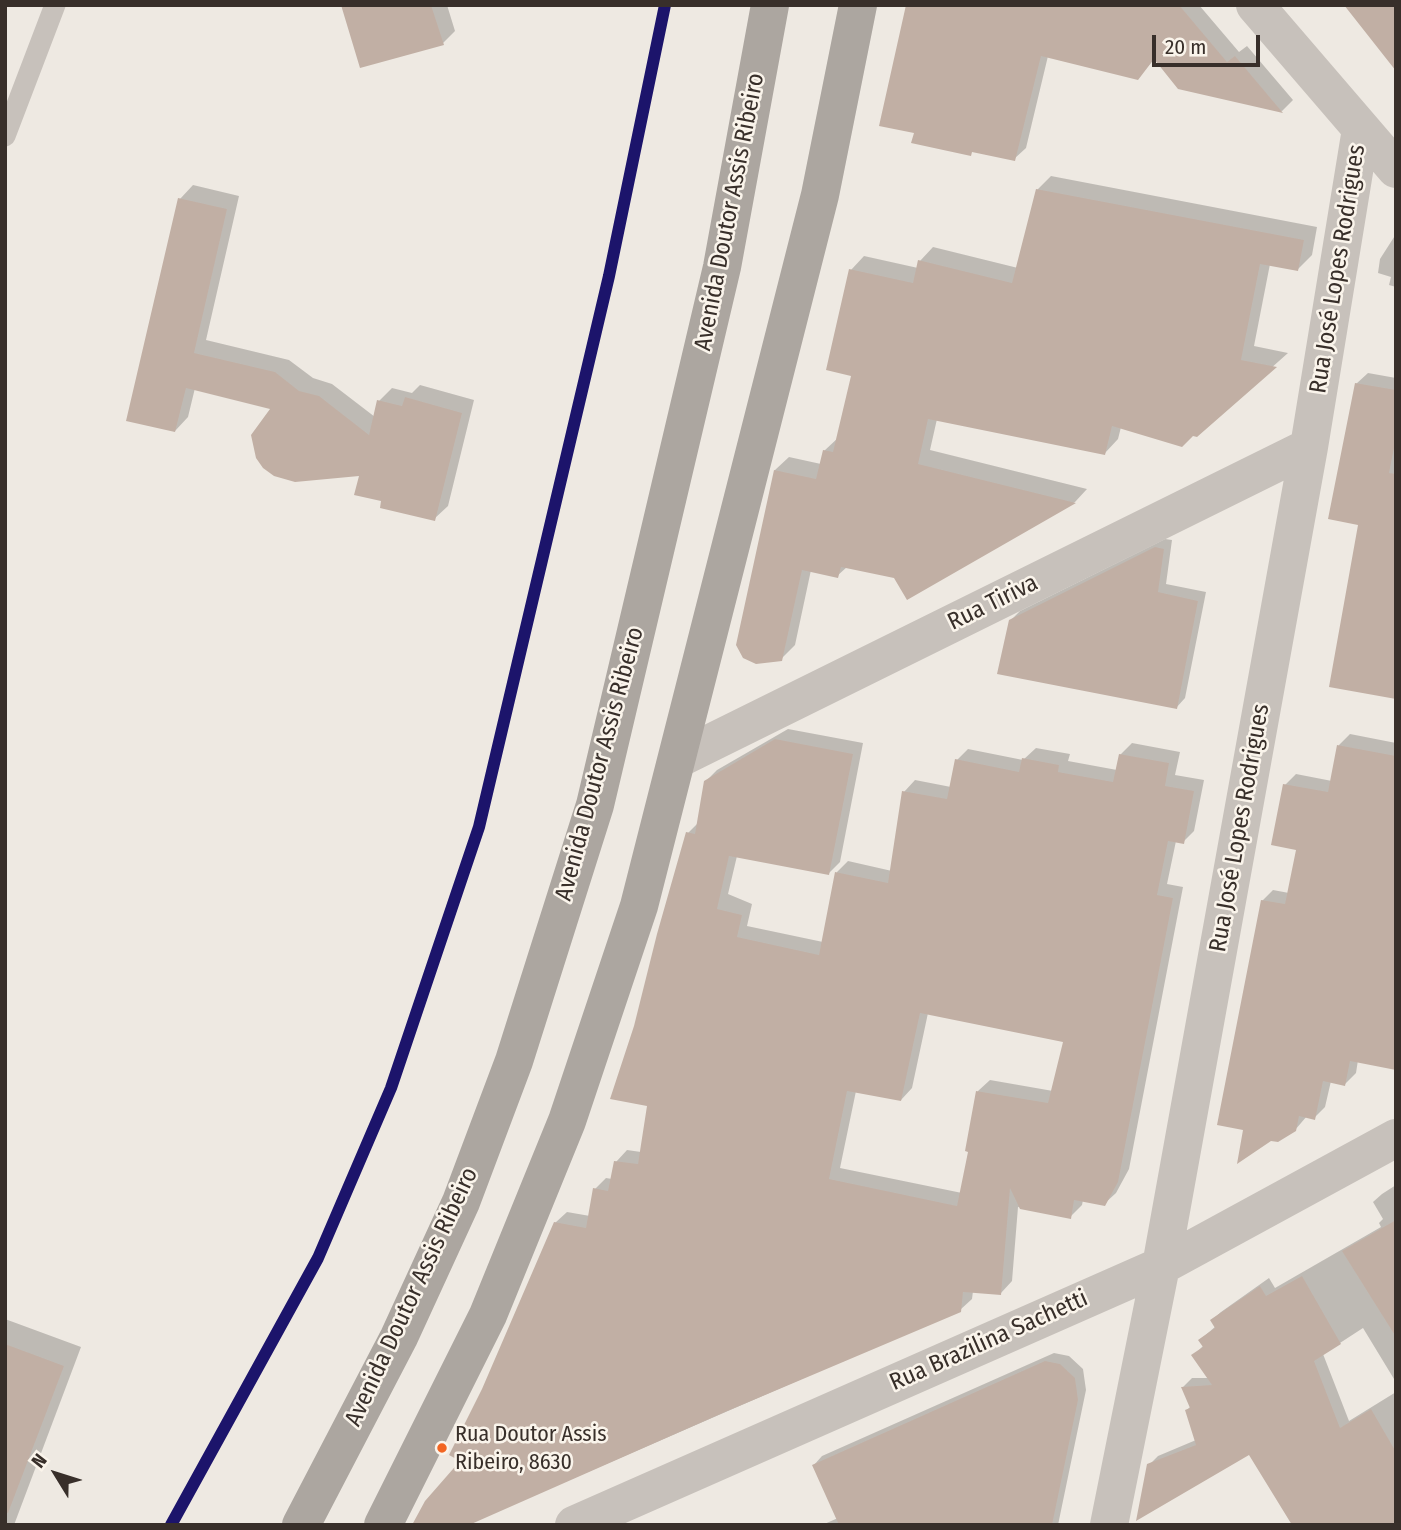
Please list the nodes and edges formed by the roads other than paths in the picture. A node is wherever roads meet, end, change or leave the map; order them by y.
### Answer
1 (55, 5) edge
2 (770, 5) edge
3 (858, 5) edge
4 (1255, 5) edge
5 (1361, 129) junction
6 (5, 136) edge
7 (1396, 169) edge
8 (1309, 447) junction
9 (678, 759) junction
10 (1396, 1138) edge
11 (1161, 1266) junction
12 (301, 1525) edge
13 (383, 1525) edge
14 (573, 1525) edge
15 (1109, 1525) edge

1 - 6 lane
2 - 12 main road, Avenida Doutor Assis Ribeiro
3 - 9 main road
4 - 5 street
5 - 7 street
5 - 8 street, Rua José Lopes Rodrigues
8 - 9 street, Rua Tiriva
8 - 11 street, Rua José Lopes Rodrigues
9 - 13 main road
10 - 11 street, Rua Brazilina Sachetti
11 - 14 street, Rua Brazilina Sachetti
11 - 15 street, Rua José Lopes Rodrigues

